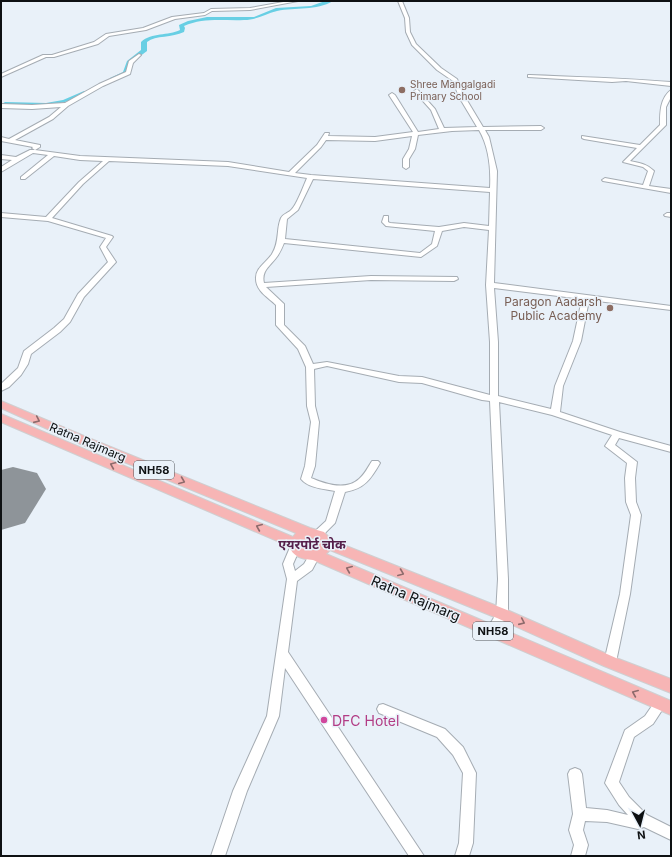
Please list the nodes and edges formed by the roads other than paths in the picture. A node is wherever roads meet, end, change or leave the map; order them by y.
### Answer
1 (296, 1) edge
2 (400, 1) edge
3 (139, 55) dead end
4 (1, 76) edge
5 (530, 76) dead end
6 (671, 84) edge
7 (417, 91) dead end
8 (671, 92) edge
9 (392, 95) dead end
10 (66, 105) junction
11 (1, 106) edge
12 (482, 128) junction
13 (541, 128) dead end
14 (442, 130) junction
15 (416, 133) junction
16 (584, 136) dead end
17 (1, 139) edge
18 (8, 141) junction
19 (642, 147) junction
20 (32, 151) junction
21 (53, 154) junction
22 (1, 157) edge
23 (17, 159) junction
24 (107, 160) junction
25 (406, 167) dead end
26 (2, 169) edge
27 (290, 174) junction
28 (311, 177) junction
29 (23, 178) dead end
30 (605, 180) dead end
31 (646, 186) junction
32 (494, 190) junction
33 (671, 191) edge
34 (1, 215) edge
35 (386, 217) dead end
36 (48, 220) junction
37 (493, 228) junction
38 (439, 229) junction
39 (281, 241) junction
40 (454, 279) dead end
41 (490, 285) junction
42 (261, 286) junction
43 (586, 297) junction
44 (671, 308) edge
45 (310, 367) junction
46 (1, 388) edge
47 (494, 398) junction
48 (1, 404) edge
49 (555, 413) junction
50 (1, 418) edge
51 (617, 434) junction
52 (671, 449) edge
53 (375, 463) dead end
54 (341, 489) junction
55 (317, 537) junction
56 (295, 545) junction
57 (315, 555) junction
58 (292, 579) junction
59 (502, 614) junction
60 (492, 631) junction
61 (282, 653) junction
62 (610, 662) junction
63 (671, 686) edge
64 (665, 706) edge
65 (383, 709) dead end
66 (575, 774) dead end
67 (580, 814) junction
68 (642, 819) junction
69 (671, 834) edge
70 (218, 856) edge
71 (417, 856) edge
72 (462, 856) edge
73 (578, 856) edge

1 - 4 street
2 - 12 street
3 - 10 street
5 - 6 street
7 - 14 street
8 - 19 street
9 - 15 street
10 - 11 street
10 - 18 street
12 - 13 street
12 - 14 street
12 - 32 street
14 - 15 street
15 - 25 street
15 - 27 street
16 - 19 street
17 - 18 street
18 - 20 street
19 - 31 street
20 - 21 street
20 - 23 street
21 - 24 street
21 - 29 street
22 - 23 street
23 - 26 street
24 - 27 street
24 - 36 street
27 - 28 street
28 - 32 street
28 - 39 street
30 - 31 street
31 - 33 street
32 - 37 street
34 - 36 street
35 - 38 street
36 - 46 street
37 - 38 street
37 - 41 street
38 - 39 street
39 - 42 street
40 - 42 street
41 - 43 street
41 - 47 street
42 - 45 street
43 - 44 street
43 - 49 street
45 - 47 street
45 - 54 street
47 - 49 street
47 - 59 street
48 -> 55 main road, Ratna Rajmarg / NH58
49 - 51 street
56 -> 50 main road, Ratna Rajmarg / NH58
51 - 52 street
51 - 62 street
53 - 54 street
54 - 55 street
55 - 56 main road
55 - 57 main road
55 -> 59 main road, Ratna Rajmarg / NH58
56 - 57 main road, Ratna Rajmarg / NH58
56 - 58 street
57 - 58 street
60 -> 57 main road, Ratna Rajmarg / NH58
58 - 61 street
59 - 60 street
59 -> 62 main road, Ratna Rajmarg / NH58
64 -> 60 main road, Ratna Rajmarg / NH58
61 - 70 street
61 - 71 street
62 - 63 main road, Ratna Rajmarg / NH58
64 - 68 street
65 - 72 street
66 - 67 street
67 - 68 street
67 - 73 street
68 - 69 street

